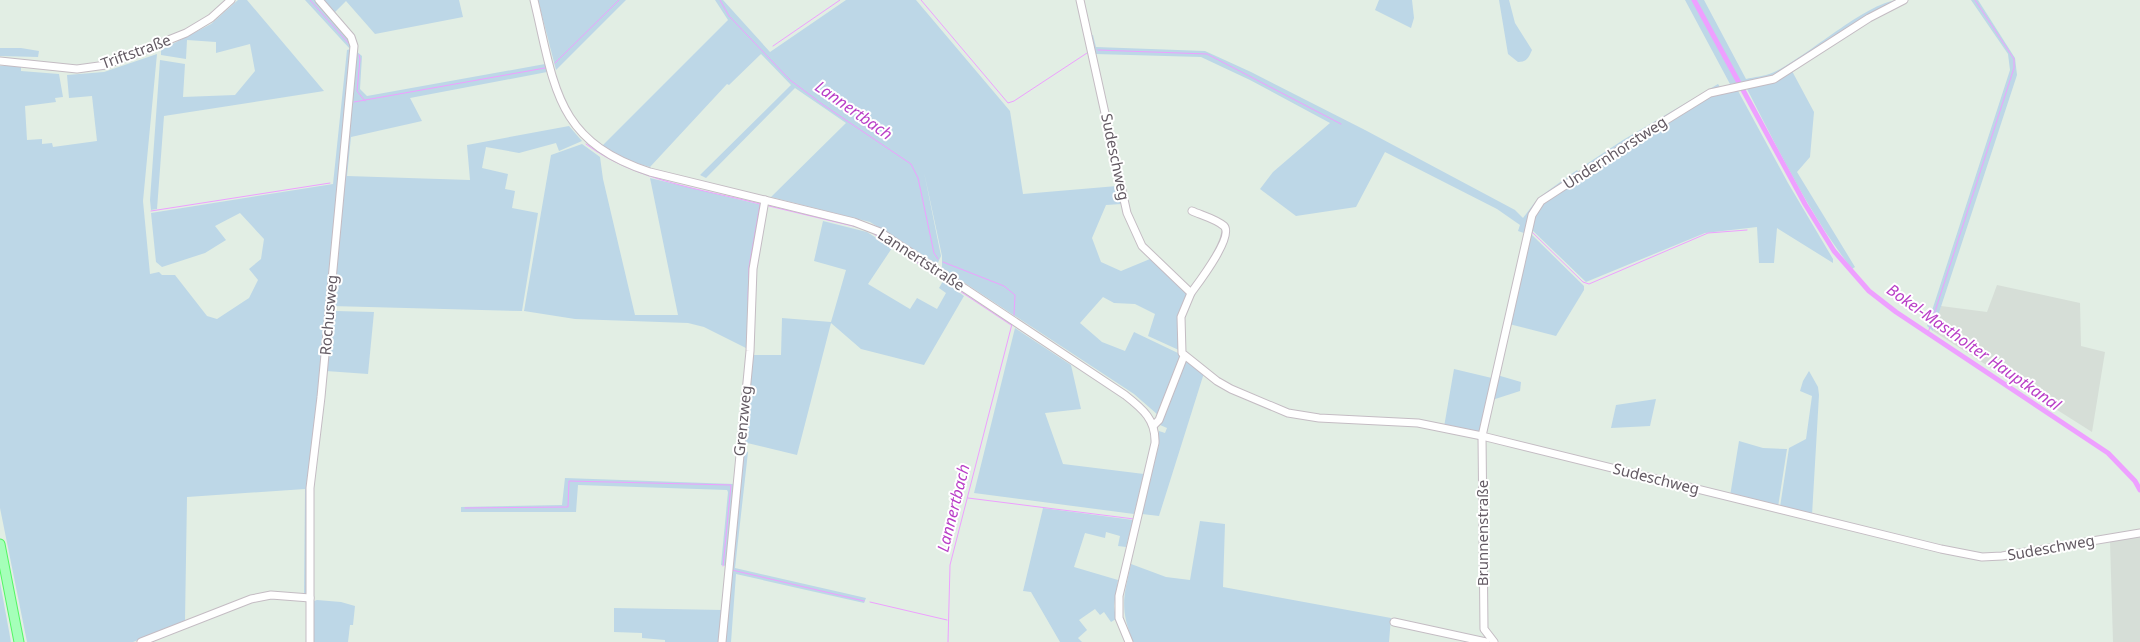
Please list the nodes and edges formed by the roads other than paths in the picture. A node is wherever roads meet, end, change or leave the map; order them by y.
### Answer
1 (231, 0) edge
2 (319, 0) edge
3 (534, 0) edge
4 (1080, 0) edge
5 (1904, 0) edge
6 (0, 61) edge
7 (764, 200) junction
8 (1192, 211) dead end
9 (1191, 293) junction
10 (1184, 356) junction
11 (1154, 425) junction
12 (1482, 436) junction
13 (2140, 533) edge
14 (0, 544) edge
15 (310, 598) junction
16 (1394, 622) dead end
17 (1484, 629) junction
18 (1477, 638) junction
19 (19, 642) edge
20 (142, 642) edge
21 (310, 642) edge
22 (722, 642) edge
23 (1128, 642) edge
24 (1486, 642) edge
25 (1494, 642) edge

1 - 6 street, Triftstraße
2 - 15 street, Rochusweg
3 - 7 street, Lannertstraße
4 - 9 street, Sudeschweg
5 - 12 street, Undernhorstweg
7 - 11 street, Lannertstraße
7 - 22 street, Grenzweg
8 - 9 street
9 - 10 street
10 - 11 street
10 - 12 street, Sudeschweg
11 - 23 street
12 - 13 street, Sudeschweg
12 - 17 street, Brunnenstraße
14 - 19 main road
15 - 20 street
15 - 21 street, Rochusweg
16 - 18 street
17 - 18 street
17 - 25 street
18 - 24 street

